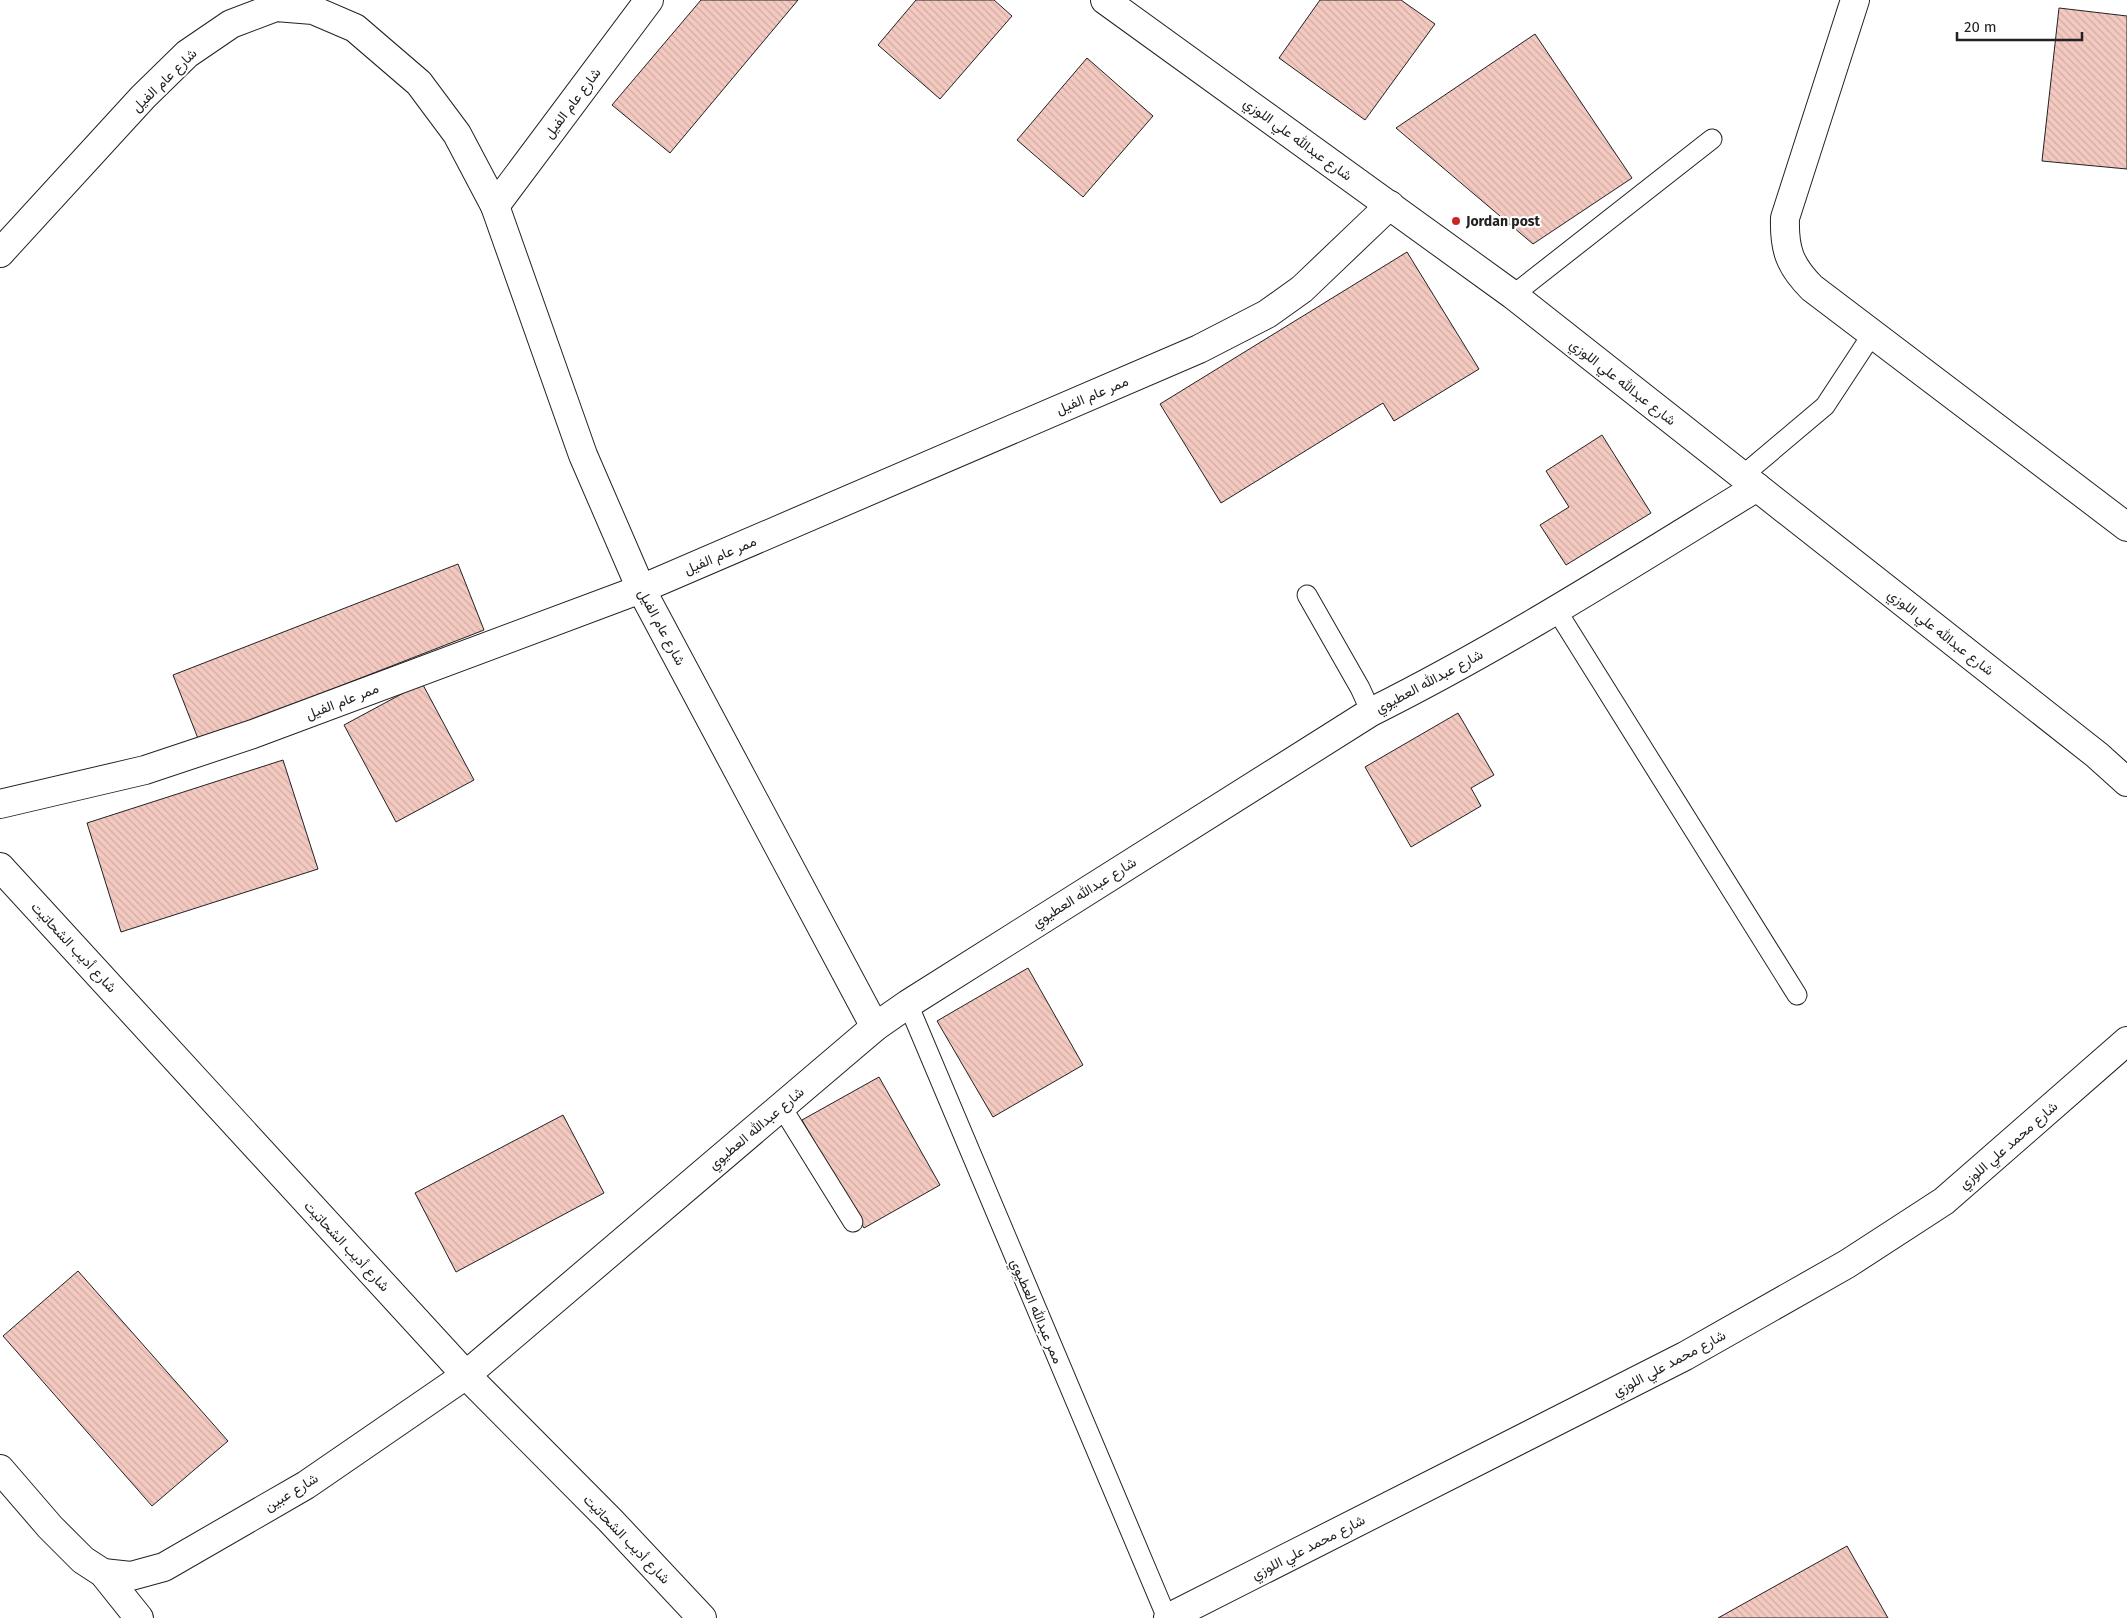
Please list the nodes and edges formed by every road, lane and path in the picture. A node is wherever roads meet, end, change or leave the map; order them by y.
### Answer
1 (649, 0) edge
2 (1105, 0) edge
3 (1855, 0) edge
4 (1712, 140) dead end
5 (1390, 205) junction
6 (495, 206) junction
7 (0, 253) edge
8 (1513, 295) junction
9 (1873, 333) junction
10 (1749, 481) junction
11 (2127, 527) edge
12 (641, 589) junction
13 (1307, 595) dead end
14 (1556, 611) junction
15 (1371, 712) junction
16 (2127, 782) edge
17 (0, 804) edge
18 (0, 867) edge
19 (1797, 995) dead end
20 (908, 1004) junction
21 (875, 1027) junction
22 (2127, 1041) edge
23 (781, 1106) junction
24 (853, 1222) dead end
25 (466, 1375) junction
26 (0, 1469) edge
27 (102, 1573) junction
28 (140, 1618) edge
29 (702, 1618) edge
30 (1168, 1618) edge

1 - 6 street, شارع عام الفيل
2 - 5 street, شارع عبدالله علي اللوزي
3 - 9 street
4 - 8 lane
5 - 8 street, شارع عبدالله علي اللوزي
5 - 12 street, ممر عام الفيل
6 - 7 street, شارع عام الفيل
6 - 12 street, شارع عام الفيل
8 - 10 street, شارع عبدالله علي اللوزي
9 - 10 lane
9 - 11 street
10 - 14 street, شارع عبدالله العطيوي
10 - 16 street, شارع عبدالله علي اللوزي
12 - 17 street, ممر عام الفيل
12 - 21 street, شارع عام الفيل
13 - 15 lane
14 - 15 street, شارع عبدالله العطيوي
14 - 19 lane
15 - 20 street, شارع عبدالله العطيوي
18 - 25 street, شارع أديب الشحاتيت
20 - 21 street, شارع عبدالله العطيوي
20 - 30 lane, ممر عبدالله العطيوي
21 - 23 street, شارع عبدالله العطيوي
22 - 30 street, شارع محمد علي اللوزي
23 - 24 lane
23 - 25 street, شارع عبدالله العطيوي
25 - 27 street, شارع عبين
25 - 29 street, شارع أديب الشحاتيت
26 - 27 street, شارع عبين
27 - 28 street, شارع عبين

